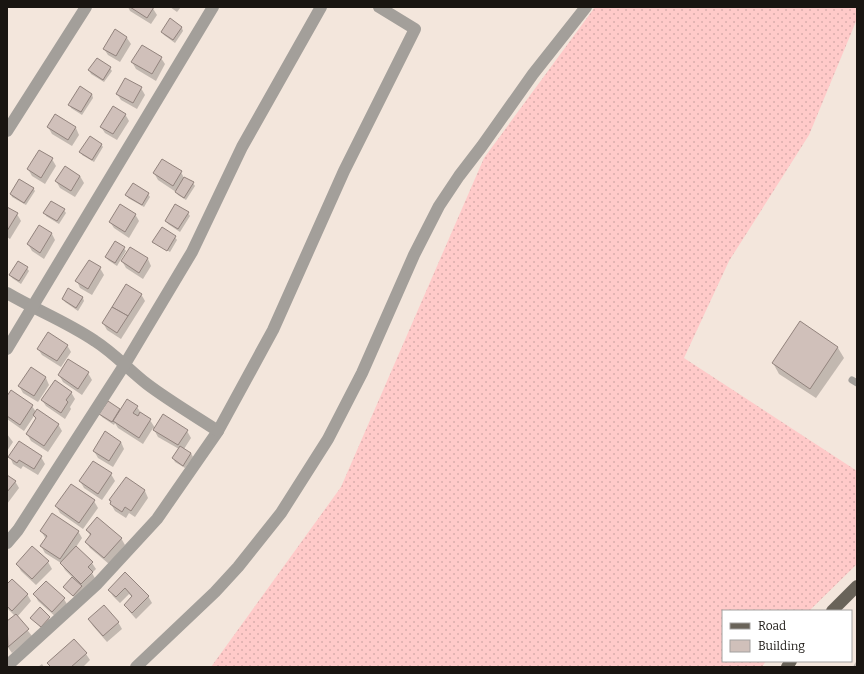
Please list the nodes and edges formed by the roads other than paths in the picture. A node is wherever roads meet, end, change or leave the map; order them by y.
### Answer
1 (86, 7) edge
2 (213, 7) edge
3 (321, 7) edge
4 (379, 7) edge
5 (586, 7) edge
6 (7, 131) edge
7 (7, 293) edge
8 (33, 308) junction
9 (7, 349) edge
10 (125, 364) junction
11 (218, 431) junction
12 (7, 542) edge
13 (857, 586) edge
14 (833, 610) edge
15 (7, 666) edge
16 (136, 667) edge

1 - 6 street
2 - 8 street
3 - 10 street
4 - 11 street
5 - 16 street
7 - 8 street
8 - 9 street
8 - 10 street
10 - 11 street
10 - 12 street
11 - 15 street
13 - 14 main road

